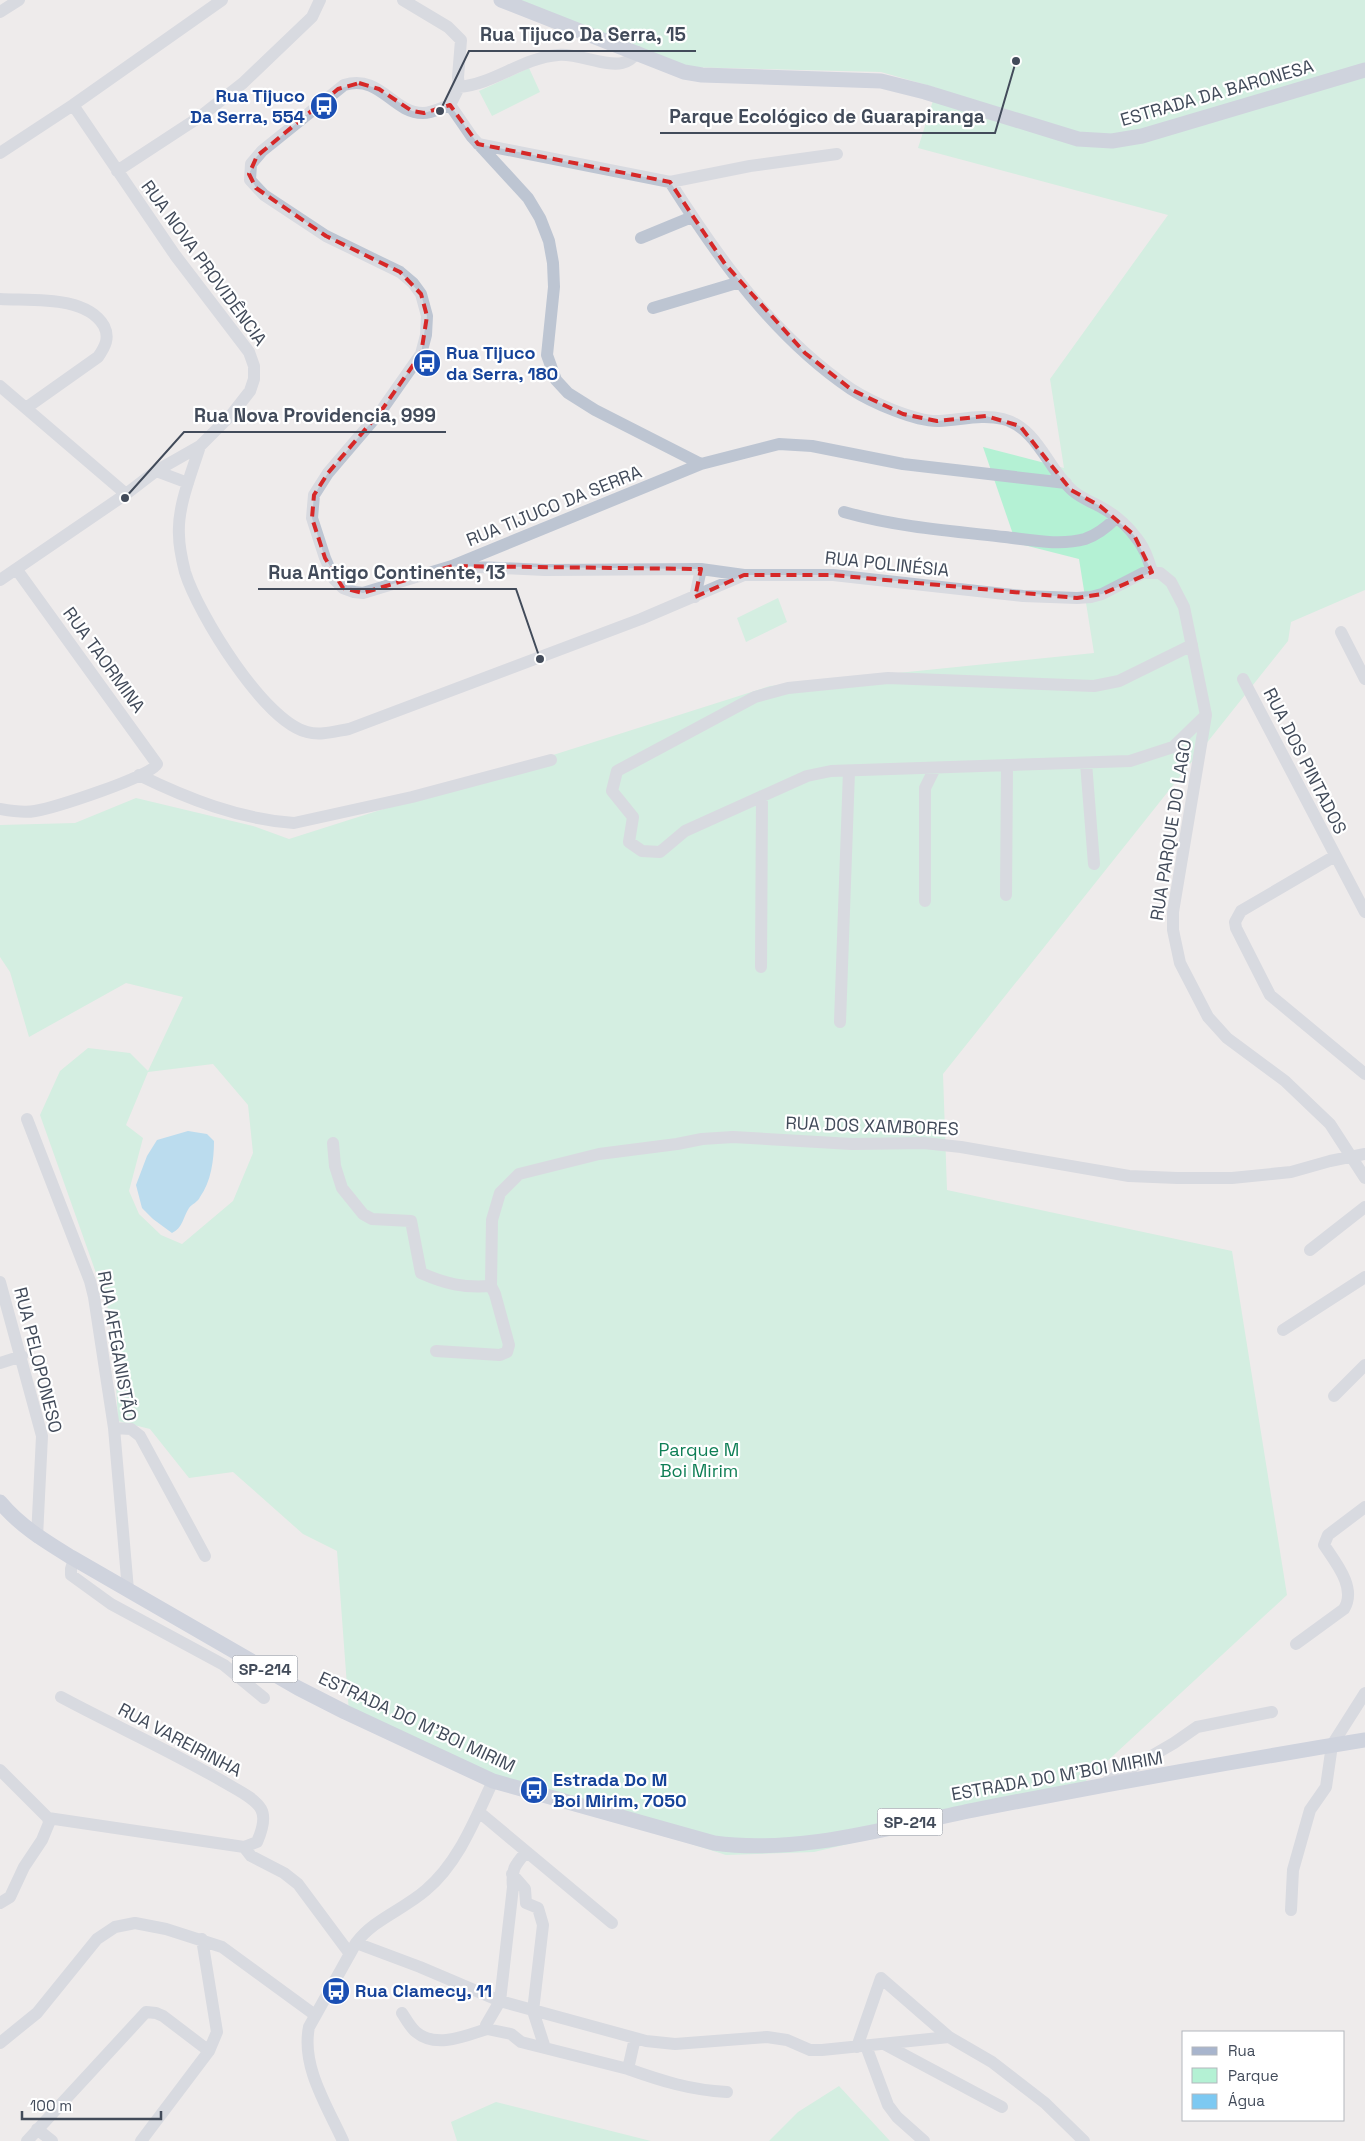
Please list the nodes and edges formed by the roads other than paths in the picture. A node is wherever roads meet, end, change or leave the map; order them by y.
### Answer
1 (19, 0) edge
2 (222, 0) edge
3 (320, 0) edge
4 (403, 0) edge
5 (501, 0) edge
6 (0, 12) edge
7 (638, 52) junction
8 (1365, 70) edge
9 (459, 87) junction
10 (73, 105) junction
11 (450, 105) junction
12 (478, 144) junction
13 (0, 153) edge
14 (837, 154) dead end
15 (117, 171) junction
16 (670, 182) junction
17 (692, 217) junction
18 (641, 238) dead end
19 (740, 282) junction
20 (0, 299) edge
21 (653, 308) dead end
22 (0, 386) edge
23 (26, 408) junction
24 (200, 446) junction
25 (701, 464) junction
26 (156, 471) junction
27 (188, 483) junction
28 (1066, 483) junction
29 (126, 494) junction
30 (844, 512) dead end
31 (1116, 518) junction
32 (452, 566) junction
33 (701, 569) junction
34 (17, 570) junction
35 (1152, 572) junction
36 (744, 575) junction
37 (0, 580) edge
38 (695, 597) junction
39 (1341, 632) dead end
40 (1192, 645) junction
41 (1243, 678) dead end
42 (1365, 679) edge
43 (1206, 714) junction
44 (551, 760) dead end
45 (1086, 762) junction
46 (1007, 765) junction
47 (935, 768) junction
48 (850, 771) junction
49 (139, 776) junction
50 (762, 796) junction
51 (0, 809) edge
52 (1335, 856) junction
53 (1094, 864) dead end
54 (1006, 895) dead end
55 (925, 901) dead end
56 (1365, 912) edge
57 (761, 967) dead end
58 (840, 1022) dead end
59 (1365, 1074) edge
60 (27, 1118) dead end
61 (333, 1143) dead end
62 (1365, 1154) edge
63 (1352, 1156) junction
64 (1365, 1178) edge
65 (1365, 1207) edge
66 (1310, 1250) dead end
67 (1365, 1277) edge
68 (0, 1282) edge
69 (491, 1286) junction
70 (1283, 1330) dead end
71 (436, 1351) dead end
72 (22, 1356) junction
73 (0, 1363) edge
74 (1365, 1365) edge
75 (1334, 1396) dead end
76 (114, 1428) junction
77 (0, 1502) edge
78 (1365, 1507) edge
79 (38, 1537) junction
80 (206, 1556) dead end
81 (74, 1559) junction
82 (128, 1590) junction
83 (1296, 1644) dead end
84 (1365, 1693) edge
85 (61, 1697) dead end
86 (264, 1698) dead end
87 (1272, 1712) dead end
88 (1365, 1740) edge
89 (1332, 1746) junction
90 (0, 1770) edge
91 (493, 1780) junction
92 (1101, 1786) junction
93 (479, 1812) junction
94 (48, 1818) junction
95 (244, 1847) junction
96 (526, 1852) junction
97 (512, 1874) junction
98 (2, 1903) edge
99 (1291, 1910) dead end
100 (612, 1923) dead end
101 (202, 1939) junction
102 (353, 1949) junction
103 (500, 2001) junction
104 (533, 2011) junction
105 (402, 2013) dead end
106 (315, 2015) junction
107 (487, 2029) junction
108 (949, 2037) junction
109 (636, 2038) junction
110 (0, 2043) edge
111 (884, 2044) junction
112 (862, 2046) junction
113 (545, 2048) junction
114 (209, 2051) junction
115 (628, 2068) junction
116 (727, 2092) dead end
117 (1002, 2107) dead end
118 (37, 2129) junction
119 (27, 2141) edge
120 (52, 2141) edge
121 (141, 2141) edge
122 (343, 2141) edge
123 (924, 2141) edge
124 (1084, 2141) edge

1 - 6 street
2 - 10 street
3 - 15 street
4 - 9 street
5 - 7 main road, ESTRADA DA BARONESA
7 - 8 main road, ESTRADA DA BARONESA
7 - 9 street
9 - 11 street
10 - 13 street
10 - 15 street, RUA NOVA PROVIDÊNCIA
11 - 12 street
11 - 32 street, RUA TIJUCO DA SERRA
12 - 16 street
12 - 25 street
14 - 16 street
15 - 24 street, RUA NOVA PROVIDÊNCIA
16 - 17 street
17 - 18 street
17 - 19 street
19 - 21 street
19 - 28 street
20 - 23 street
22 - 23 street
23 - 29 street
24 - 26 street, RUA NOVA PROVIDÊNCIA
24 - 27 street
25 - 28 street, RUA TIJUCO DA SERRA
25 - 32 street, RUA TIJUCO DA SERRA
26 - 27 street
26 - 29 street, RUA NOVA PROVIDÊNCIA
27 - 38 street
28 - 31 street
29 - 34 street, RUA NOVA PROVIDÊNCIA
30 - 31 street
31 - 35 street
32 - 33 street, RUA POLINÉSIA
33 - 36 street, RUA POLINÉSIA
33 - 38 street
34 - 37 street, RUA NOVA PROVIDÊNCIA
34 - 49 street, RUA TAORMINA
35 - 36 street, RUA POLINÉSIA
35 - 40 street
36 - 38 street
39 - 42 street
40 - 43 street
40 - 50 street
41 - 52 street, RUA DOS PINTADOS
43 - 45 street
43 - 63 street, RUA PARQUE DO LAGO
44 - 49 street
45 - 46 street
45 - 53 street
46 - 47 street
46 - 54 street
47 - 48 street
47 - 55 street
48 - 50 street
48 - 58 street
49 - 51 street
50 - 57 street
52 - 56 street, RUA DOS PINTADOS
52 - 59 street
60 - 76 street, RUA AFEGANISTÃO
61 - 69 street
62 - 63 street, RUA DOS XAMBORES
63 - 64 street, RUA PARQUE DO LAGO
63 - 69 street, RUA DOS XAMBORES
65 - 66 street
67 - 70 street
68 - 72 street, RUA PELOPONESO
69 - 71 street
72 - 73 street
72 - 79 street, RUA PELOPONESO
74 - 75 street
76 - 80 street
76 - 82 street, RUA AFEGANISTÃO
77 - 79 main road, ESTRADA DO M'BOI MIRIM / SP-214
78 - 83 street
79 - 81 main road, ESTRADA DO M'BOI MIRIM / SP-214
81 - 82 main road, ESTRADA DO M'BOI MIRIM / SP-214
81 - 86 street
82 - 91 main road, ESTRADA DO M'BOI MIRIM / SP-214
84 - 89 street
85 - 95 street, RUA VAREIRINHA
87 - 92 street
88 - 89 main road, ESTRADA DO M'BOI MIRIM / SP-214
89 - 92 main road, ESTRADA DO M'BOI MIRIM / SP-214
89 - 99 street
90 - 94 street
91 - 92 main road, ESTRADA DO M'BOI MIRIM / SP-214
91 - 93 street
93 - 96 street
93 - 102 street
94 - 95 street
94 - 98 street
95 - 102 street
96 - 97 street
96 - 100 street
97 - 103 street
97 - 104 street
101 - 106 street
101 - 110 street
101 - 114 street
102 - 103 street
102 - 106 street
103 - 104 street
103 - 107 street
104 - 109 street
104 - 113 street
105 - 107 street
106 - 122 street
107 - 113 street
108 - 111 street
108 - 112 street
108 - 124 street
109 - 112 street
109 - 115 street
111 - 112 street
111 - 117 street
112 - 123 street
113 - 115 street
114 - 118 street
114 - 121 street
115 - 116 street
118 - 119 street
118 - 120 street

